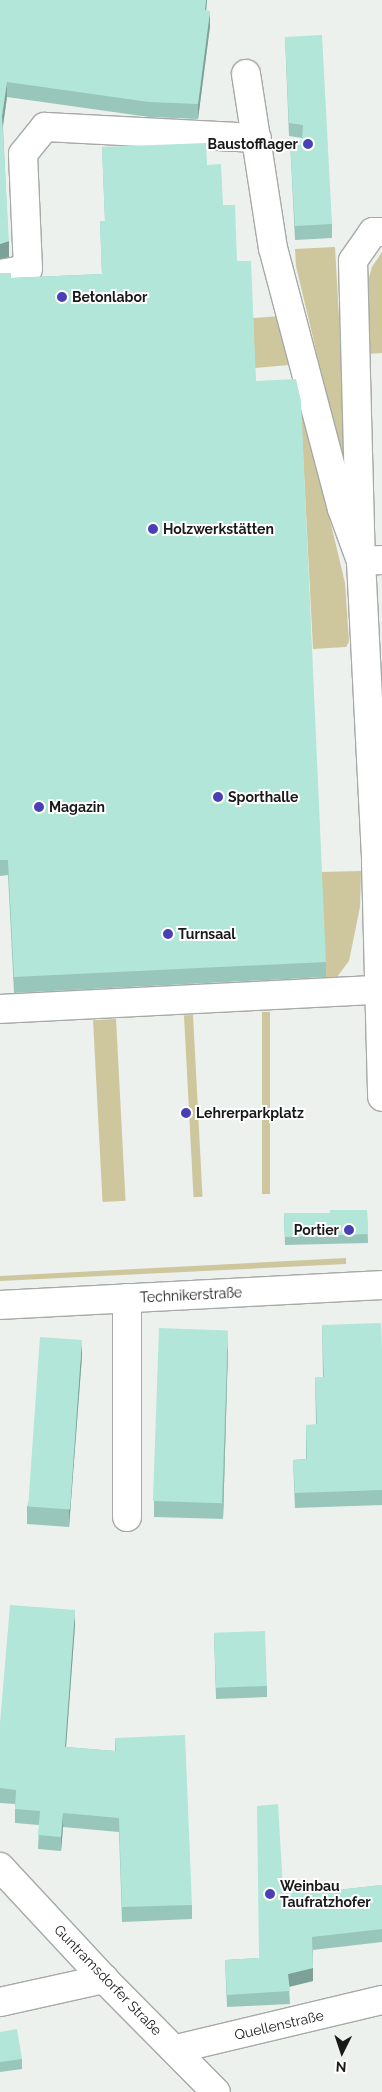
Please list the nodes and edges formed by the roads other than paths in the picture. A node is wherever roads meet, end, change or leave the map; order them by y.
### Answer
1 (246, 74) dead end
2 (257, 138) junction
3 (382, 232) edge
4 (0, 274) edge
5 (371, 560) edge
6 (379, 990) junction
7 (0, 1009) edge
8 (382, 1097) edge
9 (382, 1285) edge
10 (127, 1298) junction
11 (0, 1305) edge
12 (127, 1517) dead end
13 (0, 1868) edge
14 (104, 1980) junction
15 (382, 2000) edge
16 (0, 2002) edge
17 (176, 2049) junction
18 (216, 2092) edge

1 - 2 street
2 - 4 street
2 - 5 street
3 - 5 street
5 - 6 street
6 - 7 street
6 - 8 street
9 - 10 street, Technikerstraße
10 - 11 street, Technikerstraße
10 - 12 street
13 - 14 street, Guntramsdorfer Straße
14 - 16 street
14 - 17 street, Guntramsdorfer Straße
15 - 17 street, Quellenstraße
17 - 18 street, Guntramsdorfer Straße

